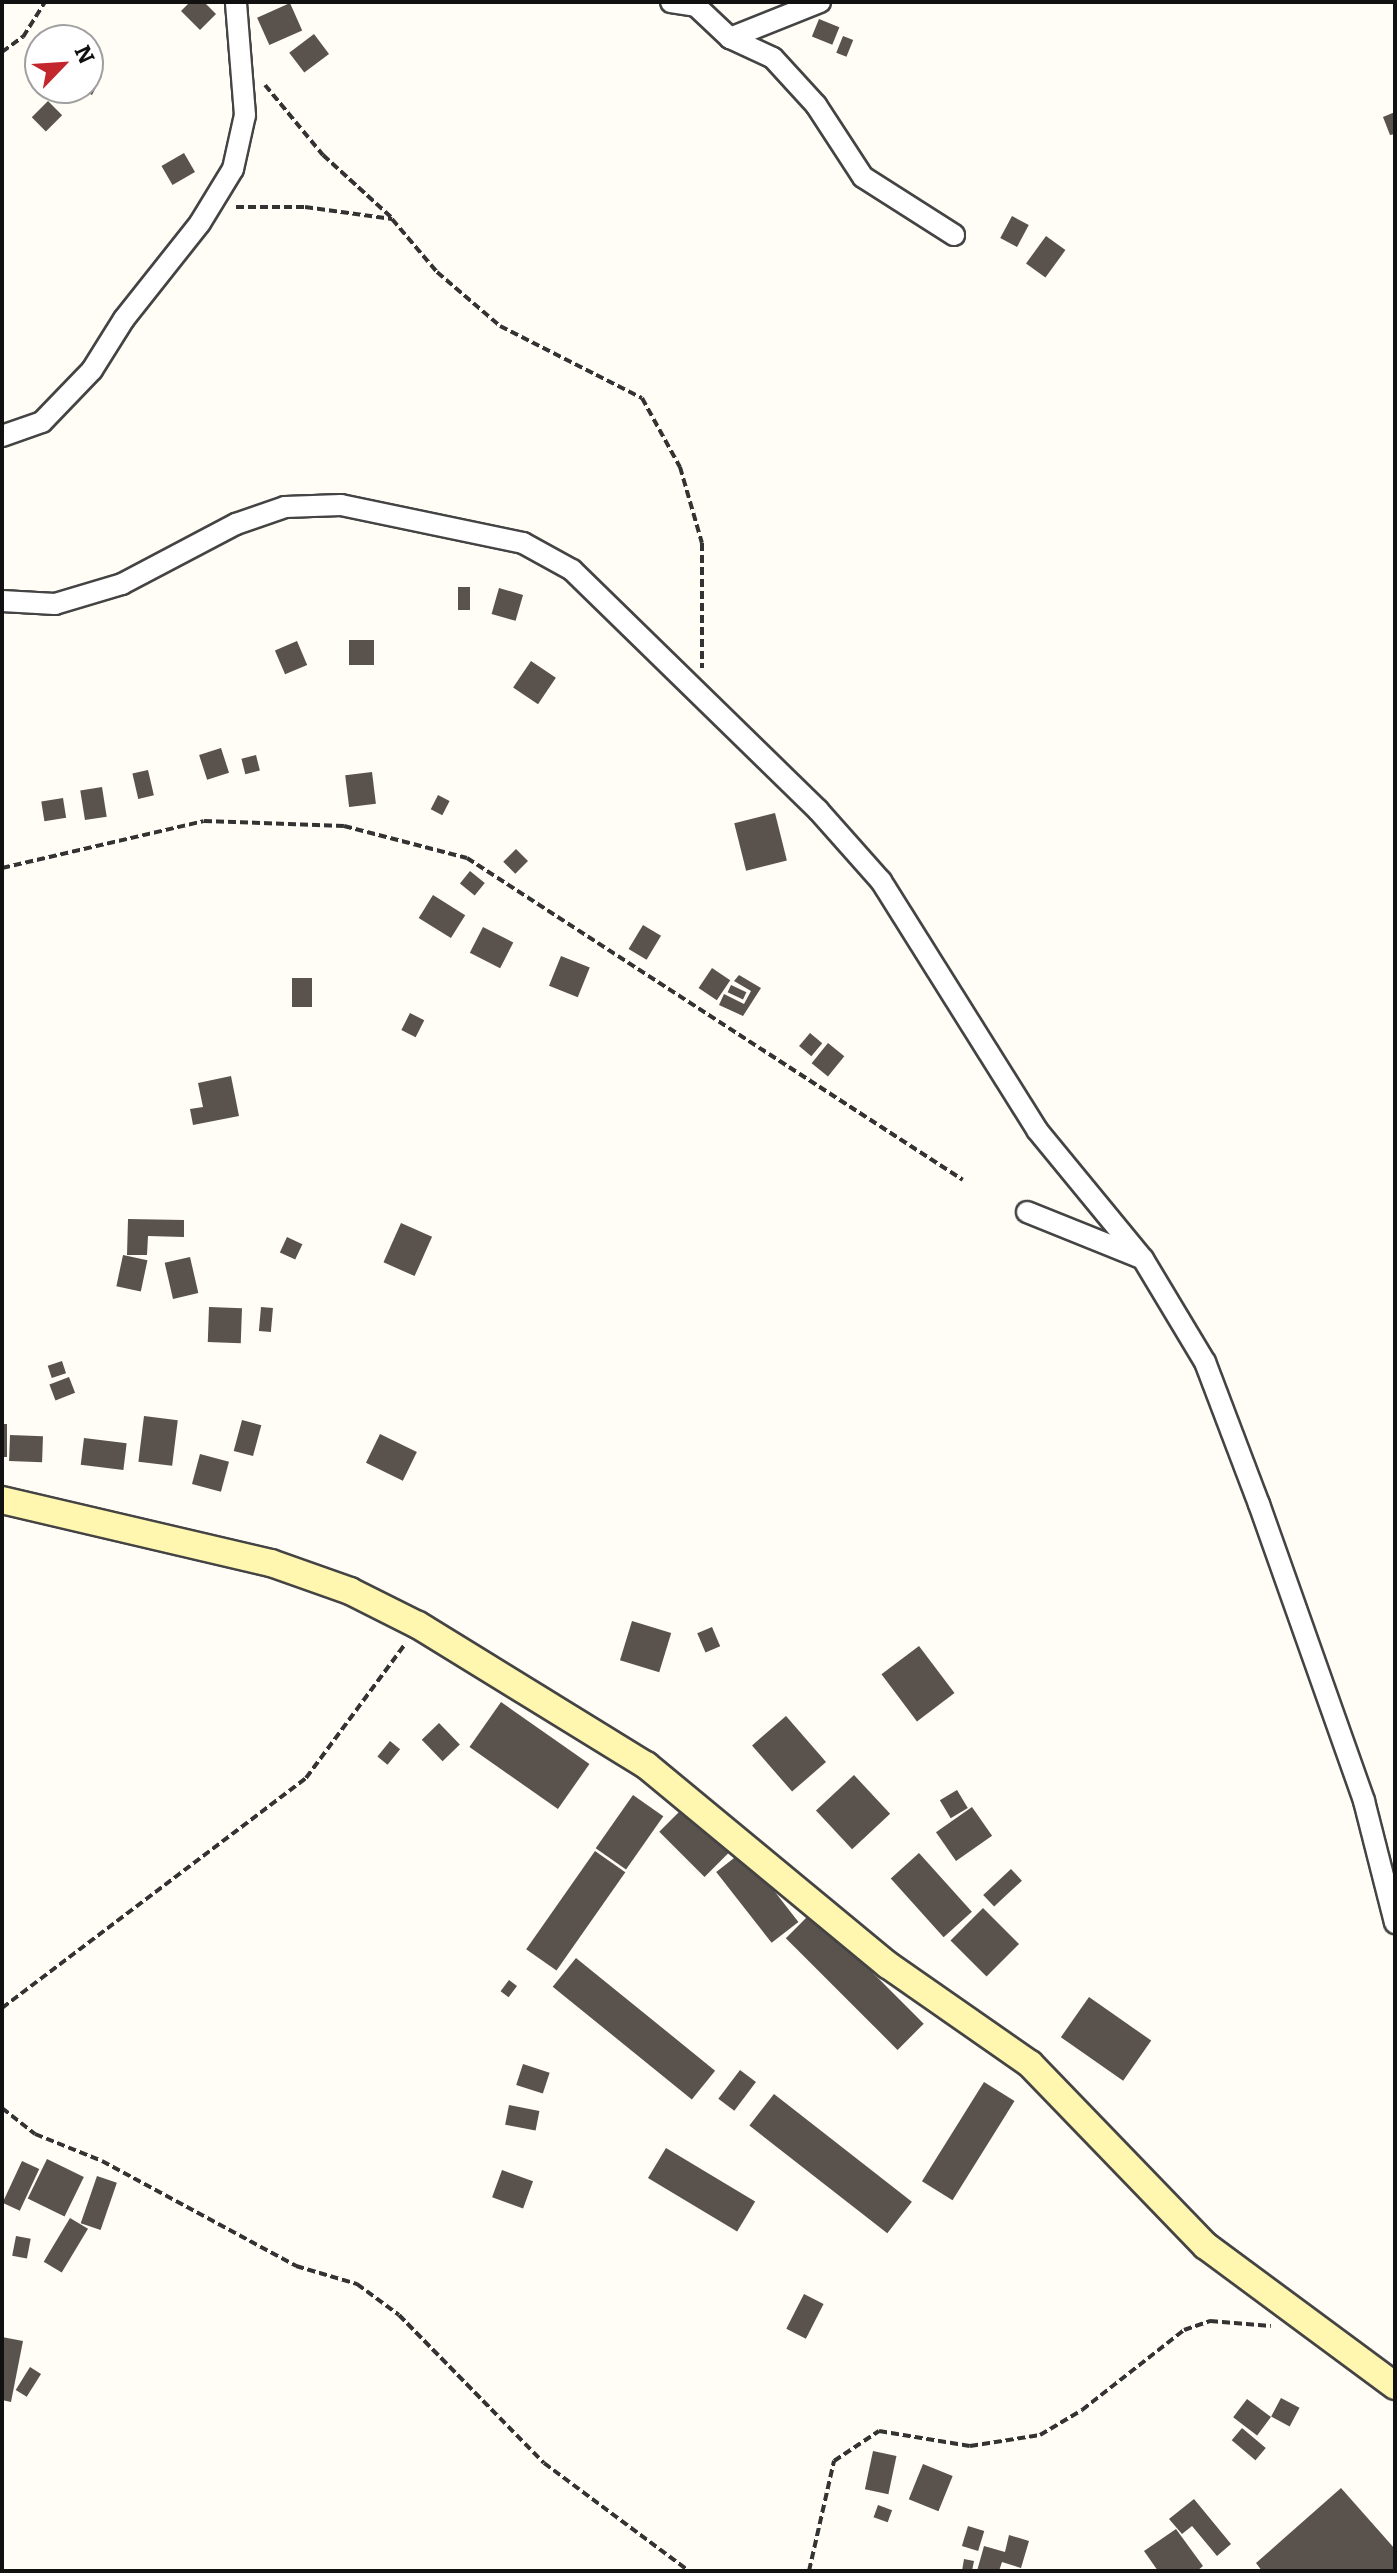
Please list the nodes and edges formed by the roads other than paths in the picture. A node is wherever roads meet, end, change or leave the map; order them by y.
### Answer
1 (236, 2) edge
2 (671, 2) edge
3 (820, 2) edge
4 (730, 38) junction
5 (954, 235) dead end
6 (2, 436) edge
7 (2, 601) edge
8 (1027, 1212) dead end
9 (1143, 1259) junction
10 (2, 1500) edge
11 (1395, 1923) edge
12 (1395, 2386) edge

1 - 6 street
2 - 4 street
3 - 4 street
4 - 5 street
7 - 9 street
8 - 9 street
9 - 11 street
10 - 12 street

